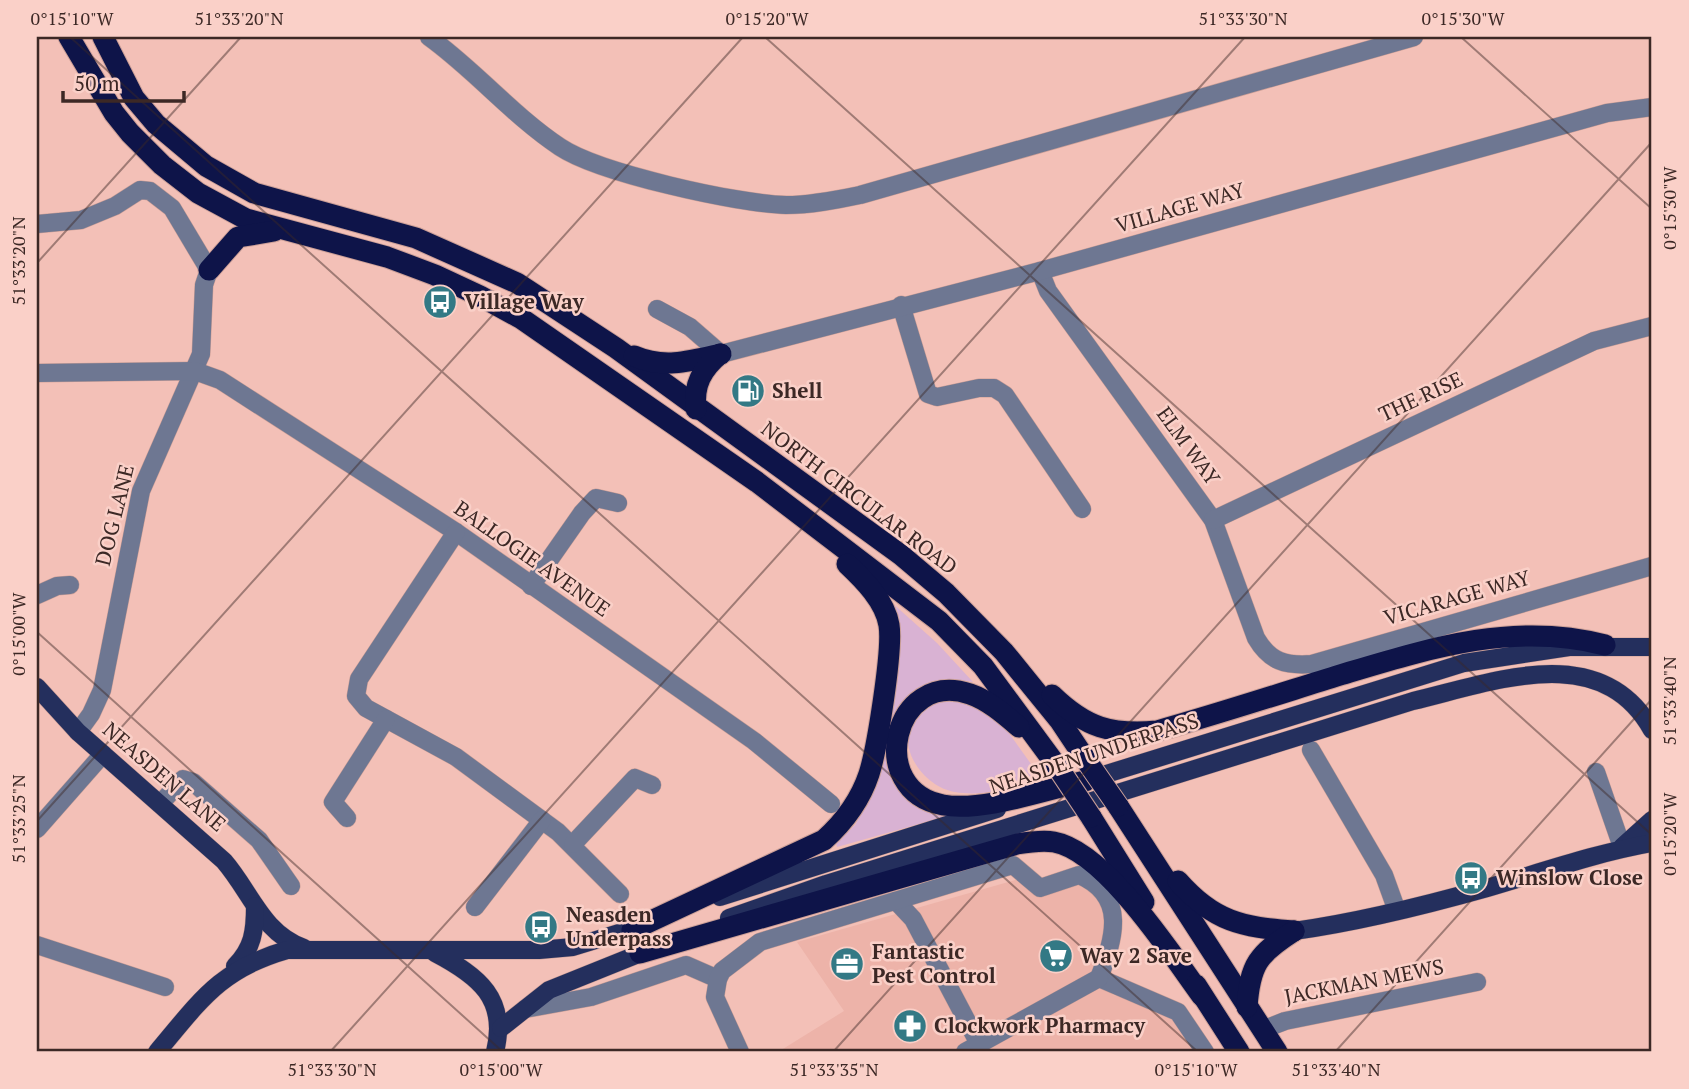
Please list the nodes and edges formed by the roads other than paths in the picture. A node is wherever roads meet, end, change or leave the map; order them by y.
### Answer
1 (104, 37) edge
2 (429, 37) edge
3 (1414, 37) edge
4 (71, 41) edge
5 (1652, 107) edge
6 (37, 224) edge
7 (279, 230) junction
8 (209, 270) junction
9 (1040, 271) junction
10 (901, 305) junction
11 (657, 309) dead end
12 (1652, 326) edge
13 (616, 348) junction
14 (721, 354) junction
15 (195, 371) junction
16 (37, 373) edge
17 (696, 409) junction
18 (757, 482) junction
19 (618, 503) dead end
20 (1082, 509) dead end
21 (1213, 520) junction
22 (456, 532) junction
23 (1652, 566) edge
24 (70, 585) dead end
25 (531, 586) junction
26 (37, 595) edge
27 (978, 623) junction
28 (1605, 645) junction
29 (1652, 648) edge
30 (1274, 660) joint
31 (37, 687) edge
32 (386, 719) junction
33 (1652, 730) edge
34 (78, 732) junction
35 (1311, 750) dead end
36 (103, 754) junction
37 (1053, 760) junction
38 (1596, 772) dead end
39 (1085, 781) junction
40 (652, 785) dead end
41 (160, 804) junction
42 (831, 804) dead end
43 (347, 818) dead end
44 (542, 820) junction
45 (1652, 820) edge
46 (37, 829) edge
47 (1137, 834) junction
48 (1652, 842) edge
49 (573, 845) junction
50 (1622, 847) junction
51 (291, 886) dead end
52 (620, 894) dead end
53 (896, 901) junction
54 (255, 906) junction
55 (475, 906) dead end
56 (1397, 911) junction
57 (632, 930) junction
58 (1294, 931) junction
59 (37, 945) edge
60 (309, 950) junction
61 (432, 951) junction
62 (640, 953) junction
63 (1099, 978) junction
64 (718, 979) junction
65 (219, 982) junction
66 (1478, 982) dead end
67 (165, 986) dead end
68 (1202, 996) junction
69 (1247, 1007) junction
70 (525, 1009) junction
71 (177, 1028) junction
72 (501, 1028) junction
73 (1262, 1030) junction
74 (972, 1048) edge
75 (735, 1051) edge
76 (157, 1052) edge
77 (175, 1052) edge
78 (495, 1052) edge
79 (1205, 1052) edge
80 (1239, 1052) edge
81 (1277, 1052) edge

1 - 13 highway, NORTH CIRCULAR ROAD
2 - 3 street
4 - 7 highway
5 - 9 street, VILLAGE WAY
6 - 8 street
7 - 8 highway
7 - 18 highway
8 - 15 street, DOG LANE
9 - 10 street, VILLAGE WAY
9 - 21 street, ELM WAY
10 - 14 street, VILLAGE WAY
10 - 20 street
11 - 14 street
12 - 21 street, THE RISE
13 - 14 highway
13 - 17 highway, NORTH CIRCULAR ROAD
14 - 17 highway
15 - 16 street
15 - 22 street, BALLOGIE AVENUE
15 - 34 street, DOG LANE
17 - 27 highway, NORTH CIRCULAR ROAD
18 - 37 highway
18 - 57 highway
19 - 25 street
21 - 30 street, ELM WAY
22 - 25 street, BALLOGIE AVENUE
22 - 32 street
23 - 30 street, VICARAGE WAY
24 - 26 street
25 - 42 street, BALLOGIE AVENUE
27 - 28 highway
27 - 47 highway, NORTH CIRCULAR ROAD, bridge
28 - 29 main road, NEASDEN UNDERPASS
28 - 39 main road, NEASDEN UNDERPASS
31 - 34 main road, NEASDEN LANE
32 - 43 street
32 - 44 street
33 - 62 main road, NEASDEN UNDERPASS
34 - 36 main road, NEASDEN LANE
35 - 56 street
36 - 41 main road, NEASDEN LANE
36 - 46 street
37 - 39 highway
37 - 68 highway, bridge
38 - 50 street
39 - 57 main road, NEASDEN UNDERPASS
40 - 49 street
41 - 51 street
41 - 54 main road, NEASDEN LANE
44 - 49 street
44 - 55 street
45 - 50 main road
47 - 58 highway
47 - 69 highway, NORTH CIRCULAR ROAD
48 - 50 main road
49 - 52 street
50 - 56 main road
53 - 63 street
53 - 64 street
53 - 74 street
54 - 60 main road, NEASDEN LANE
54 - 65 main road
56 - 58 main road
57 - 61 main road, NEASDEN UNDERPASS
58 - 69 highway
59 - 67 street
60 - 61 main road, NEASDEN UNDERPASS
60 - 65 main road, NEASDEN UNDERPASS
61 - 72 main road
62 - 68 highway
62 - 70 main road, NEASDEN UNDERPASS
63 - 74 street
63 - 79 street
64 - 70 street
64 - 75 street
65 - 71 main road
66 - 73 street, JACKMAN MEWS
68 - 80 highway
69 - 73 highway, NORTH CIRCULAR ROAD
70 - 72 main road, NEASDEN UNDERPASS
71 - 76 main road
71 - 77 main road
72 - 78 main road
73 - 81 highway, NORTH CIRCULAR ROAD

